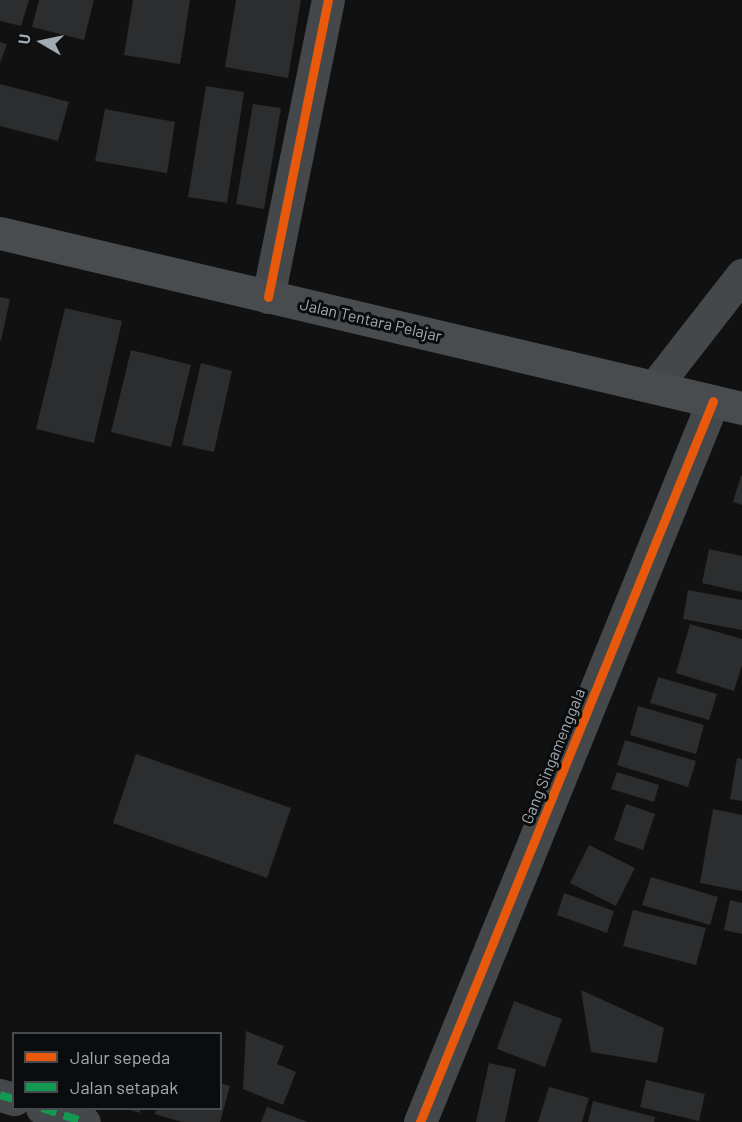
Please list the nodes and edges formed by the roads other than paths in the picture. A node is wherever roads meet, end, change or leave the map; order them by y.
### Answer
1 (328, 0) edge
2 (0, 233) edge
3 (742, 275) edge
4 (268, 297) junction
5 (656, 385) junction
6 (728, 404) edge
7 (48, 1110) edge
8 (84, 1122) edge
9 (420, 1122) edge

1 - 4 street
2 - 4 main road, Jalan Tentara Pelajar
3 - 5 street
4 - 5 main road, Jalan Tentara Pelajar
5 - 6 main road, Jalan Tentara Pelajar
6 - 9 street, Gang Singamenggala
7 - 8 street

